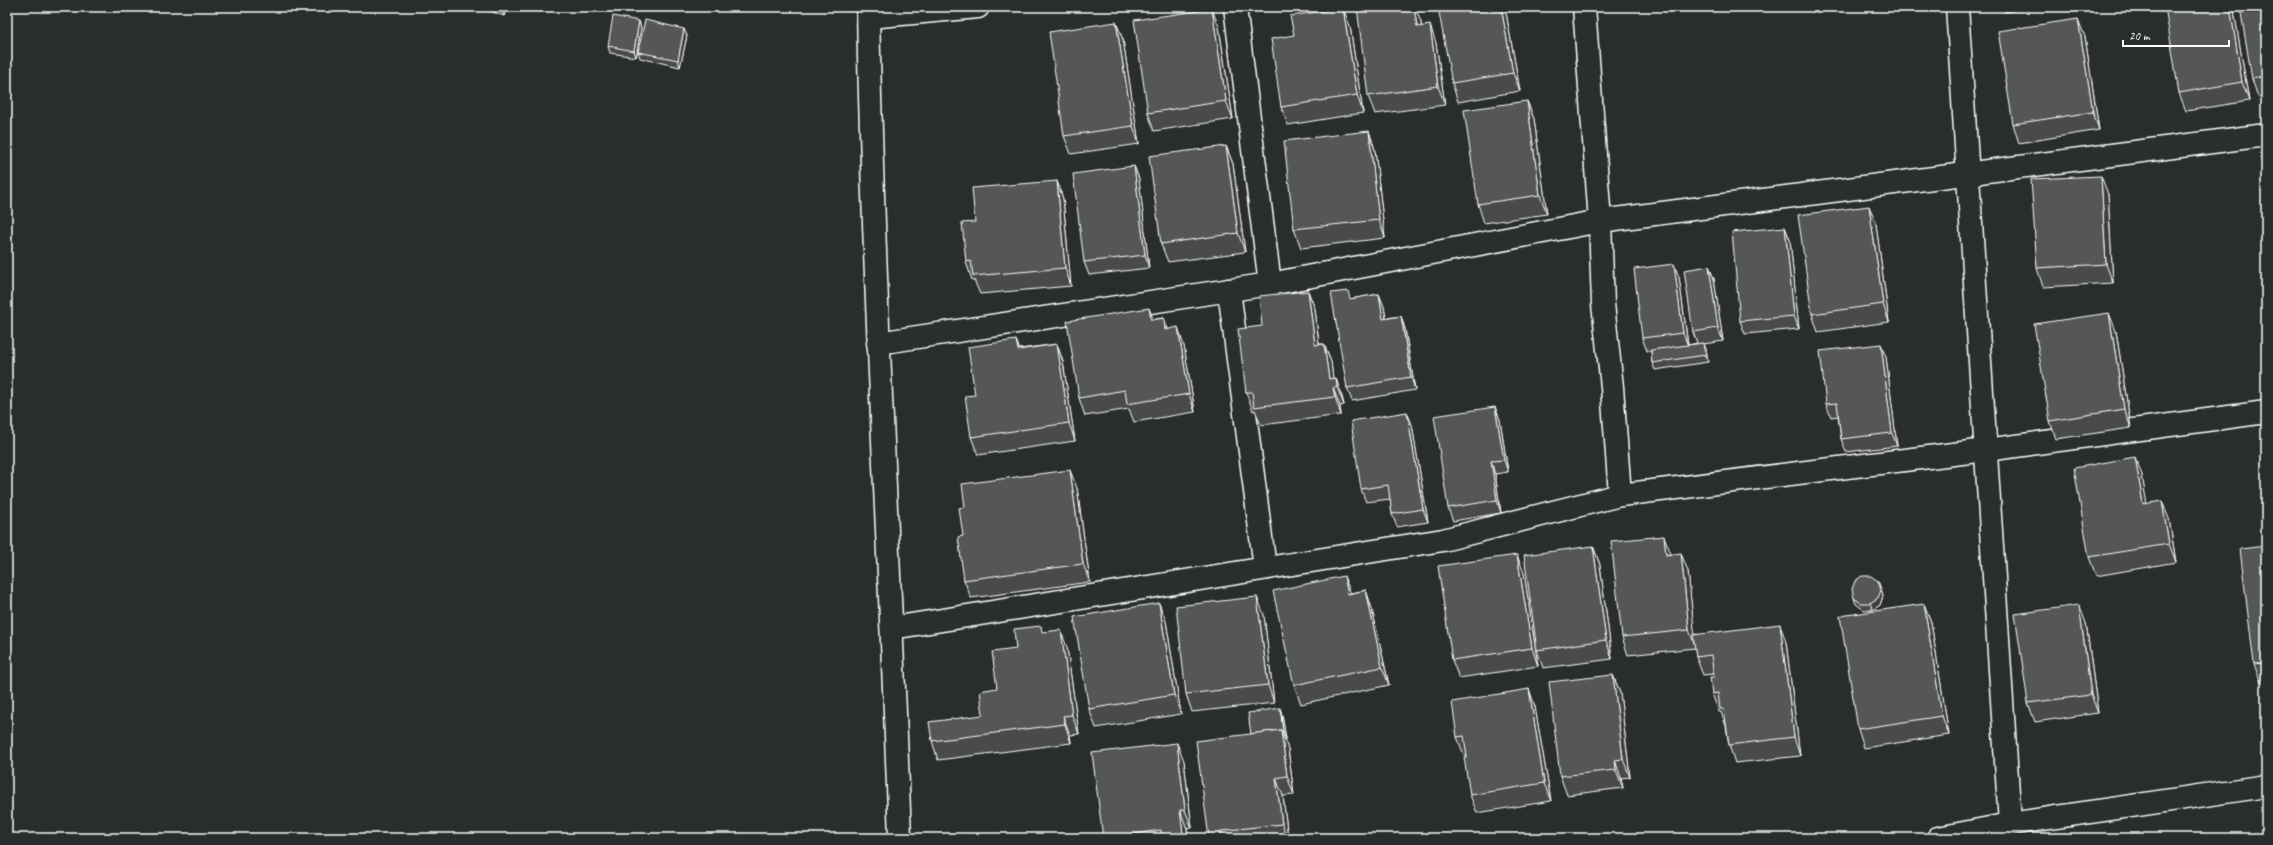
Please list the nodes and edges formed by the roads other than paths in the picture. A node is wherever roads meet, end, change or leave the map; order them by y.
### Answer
1 (978, 7) edge
2 (1235, 7) edge
3 (1584, 7) edge
4 (1957, 7) edge
5 (869, 12) edge
6 (2266, 136) edge
7 (1968, 175) junction
8 (1600, 221) junction
9 (1270, 284) junction
10 (1229, 290) junction
11 (878, 343) junction
12 (2266, 412) edge
13 (1986, 450) junction
14 (1620, 495) junction
15 (1265, 568) junction
16 (892, 628) junction
17 (2266, 786) edge
18 (2010, 824) junction
19 (900, 838) edge
20 (1938, 838) edge

1 - 5 street
2 - 9 street
3 - 8 street
4 - 7 street
5 - 11 street
6 - 7 street
7 - 8 street
7 - 13 street
8 - 9 street
8 - 14 street
9 - 10 street
10 - 11 street
10 - 15 street
11 - 16 street
12 - 13 street
13 - 14 street
13 - 18 street
14 - 15 street
15 - 16 street
16 - 19 street
17 - 18 street
18 - 20 street

